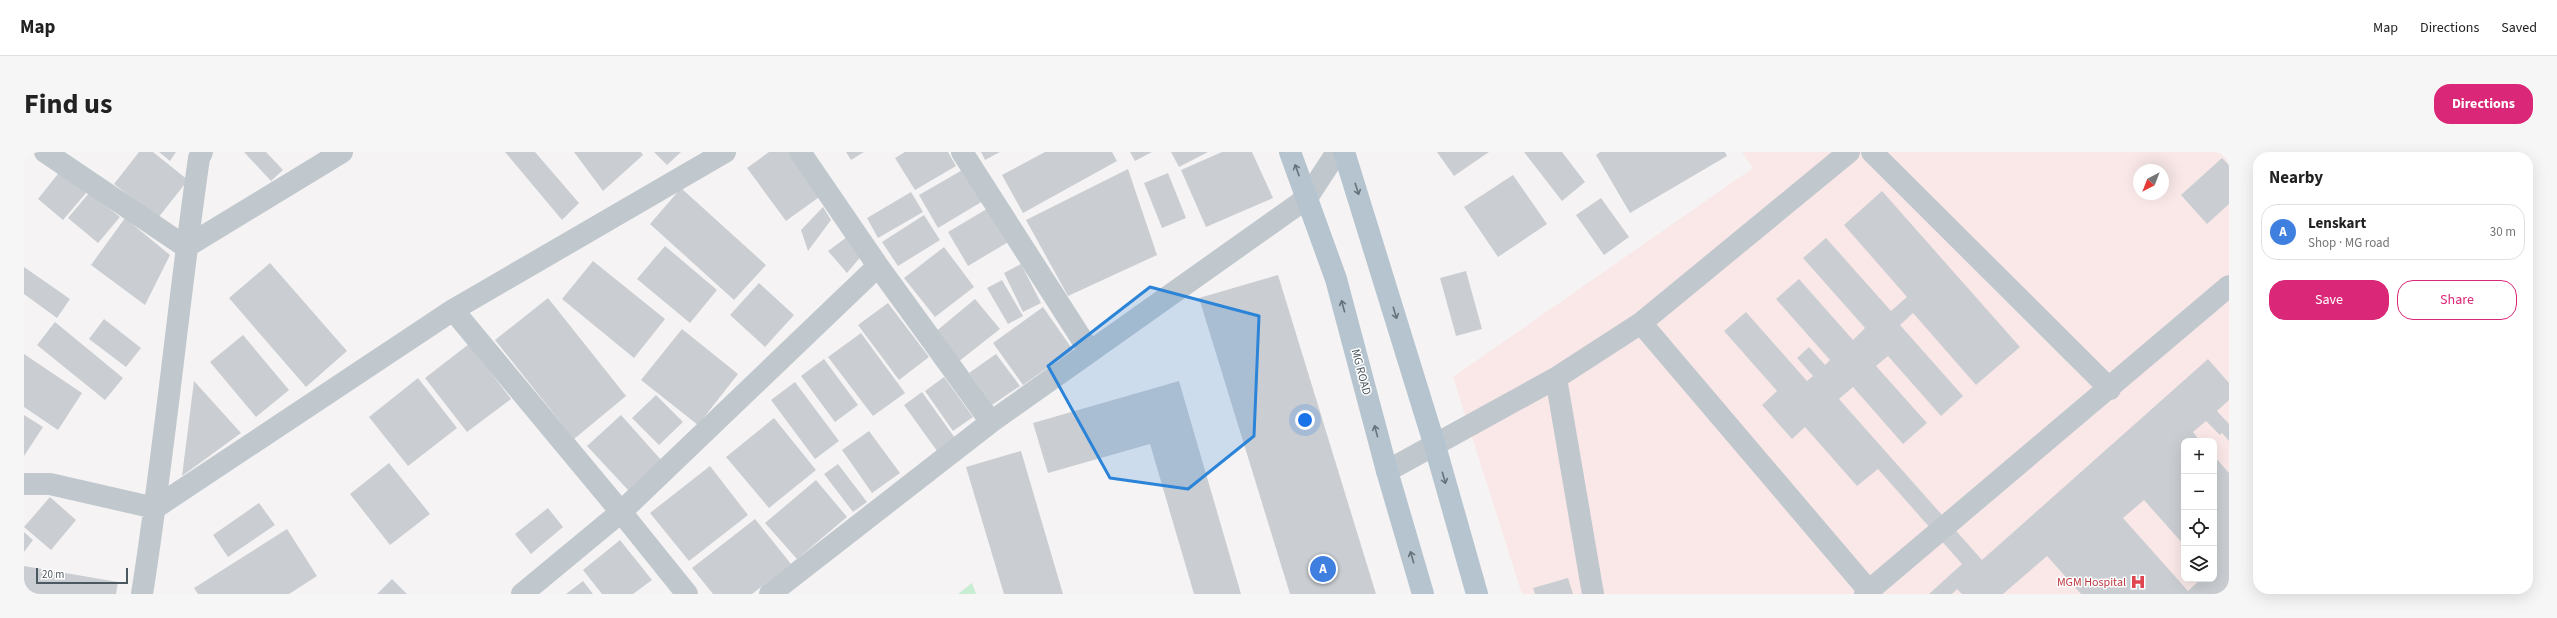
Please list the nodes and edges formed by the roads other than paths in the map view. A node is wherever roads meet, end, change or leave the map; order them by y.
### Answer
1 (45, 152) edge
2 (202, 152) edge
3 (342, 152) edge
4 (725, 152) edge
5 (800, 152) edge
6 (962, 152) edge
7 (1290, 152) edge
8 (1336, 152) edge
9 (1344, 152) edge
10 (1849, 152) edge
11 (1872, 152) edge
12 (1307, 198) junction
13 (186, 247) junction
14 (878, 266) junction
15 (2229, 286) edge
16 (453, 310) junction
17 (1641, 322) junction
18 (1090, 352) junction
19 (1556, 378) junction
20 (2110, 389) junction
21 (991, 422) junction
22 (1435, 446) junction
23 (1387, 471) junction
24 (24, 484) edge
25 (155, 508) junction
26 (621, 512) junction
27 (1867, 592) edge
28 (142, 594) edge
29 (522, 594) edge
30 (687, 594) edge
31 (770, 594) edge
32 (1423, 594) edge
33 (1477, 594) edge
34 (1593, 594) edge

1 - 13 street
2 - 13 street
3 - 13 street
4 - 16 street
5 - 14 street
6 - 18 street
12 -> 7 main road, MG ROAD
8 - 12 street
9 -> 22 main road
10 - 17 street
11 - 20 street
12 - 18 street
23 -> 12 main road, MG ROAD
13 - 25 street
14 - 21 street
14 - 26 street
15 - 20 street
16 - 25 street
16 - 26 street
17 - 19 street
17 - 27 street
18 - 21 street
19 - 22 street
19 - 34 street
20 - 27 street
21 - 31 street
22 - 23 street
22 -> 33 main road
32 -> 23 main road, MG ROAD
24 - 25 street
25 - 28 street
26 - 29 street
26 - 30 street

